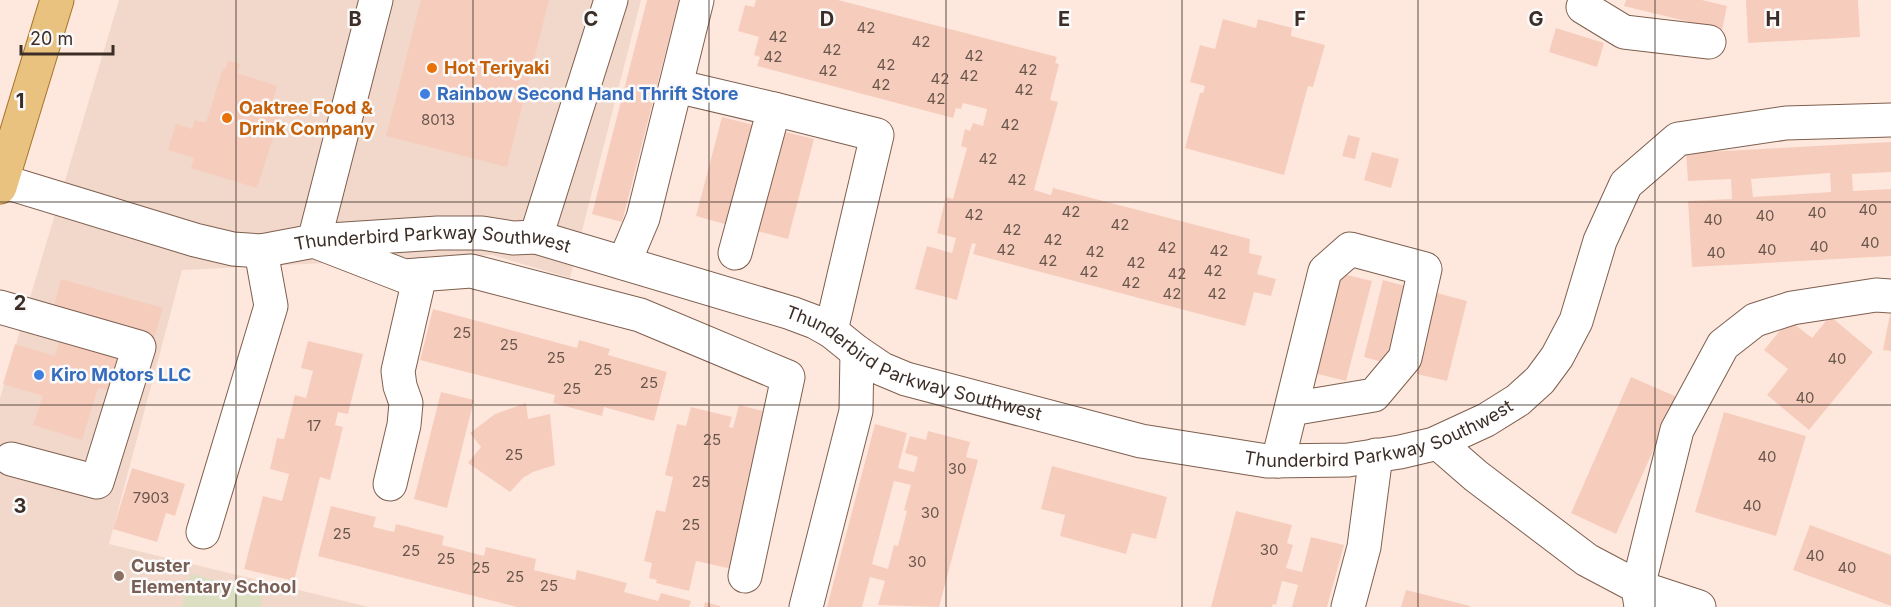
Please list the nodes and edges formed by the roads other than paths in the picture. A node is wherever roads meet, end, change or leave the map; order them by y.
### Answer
1 (376, 0) edge
2 (611, 0) edge
3 (697, 0) edge
4 (50, 2) edge
5 (1576, 2) edge
6 (1709, 42) dead end
7 (676, 86) junction
8 (774, 109) junction
9 (1891, 120) edge
10 (1, 184) edge
11 (536, 237) junction
12 (314, 241) junction
13 (261, 251) junction
14 (735, 253) dead end
15 (624, 263) junction
16 (420, 275) junction
17 (1891, 296) edge
18 (0, 307) edge
19 (831, 331) junction
20 (857, 352) junction
21 (1291, 409) junction
22 (1438, 443) junction
23 (1376, 455) junction
24 (11, 459) dead end
25 (1278, 461) junction
26 (390, 484) dead end
27 (203, 532) dead end
28 (745, 576) dead end
29 (1639, 597) edge
30 (806, 607) edge
31 (1348, 607) edge
32 (1700, 607) edge

1 - 12 street
2 - 11 street
3 - 7 street
4 - 10 main road
5 - 6 street
7 - 8 street
7 - 15 street
8 - 14 street
8 - 19 street
9 - 22 street, Thunderbird Parkway Southwest
10 - 13 street, Thunderbird Parkway Southwest
11 - 12 street, Thunderbird Parkway Southwest
11 - 15 street, Thunderbird Parkway Southwest
12 - 13 street, Thunderbird Parkway Southwest
12 - 16 street
13 - 27 street
15 - 19 street, Thunderbird Parkway Southwest
16 - 26 street
16 - 28 street
17 - 29 street
18 - 24 street
19 - 20 street, Thunderbird Parkway Southwest
20 - 25 street, Thunderbird Parkway Southwest
20 - 30 street
21 - 21 street
21 - 25 street
22 - 23 street, Thunderbird Parkway Southwest
22 - 29 street
23 - 25 street, Thunderbird Parkway Southwest
23 - 31 street
29 - 32 street

